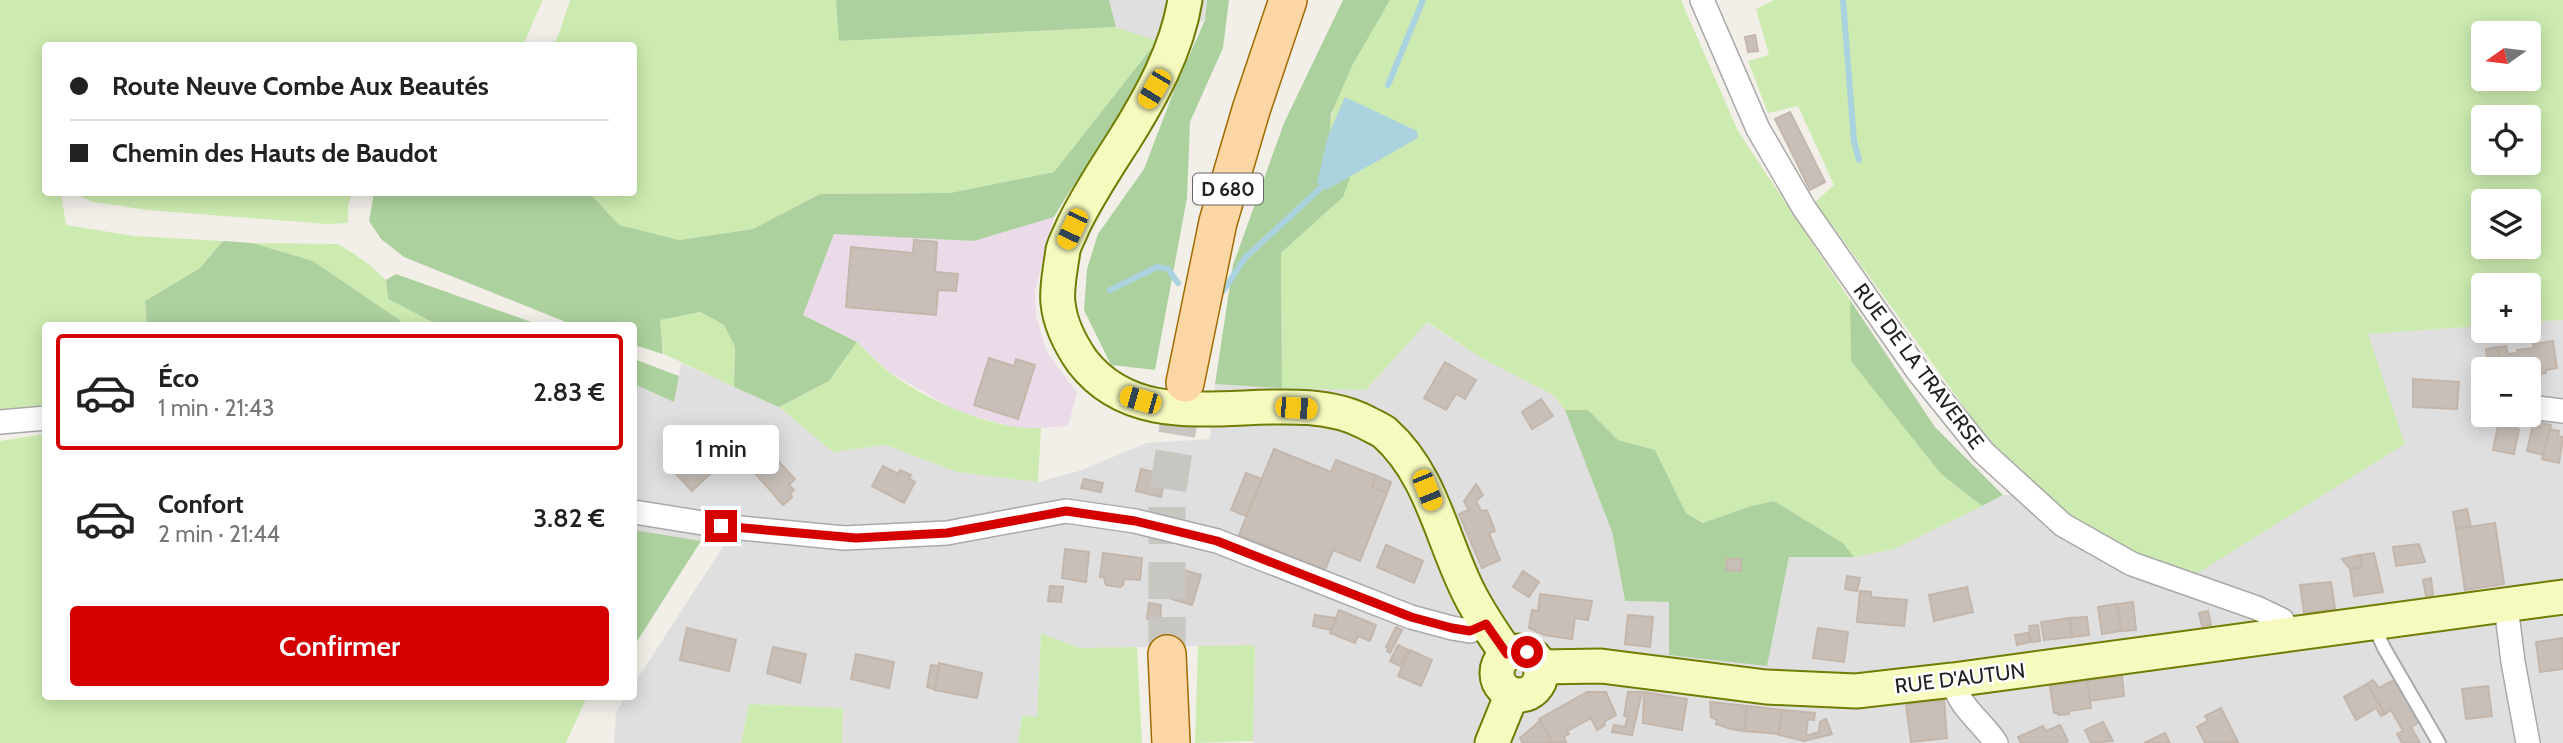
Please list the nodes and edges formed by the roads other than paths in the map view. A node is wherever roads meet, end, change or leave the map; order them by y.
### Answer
1 (1185, 0) edge
2 (1289, 0) edge
3 (1702, 0) edge
4 (1185, 383) tunnel mouth
5 (2541, 408) edge
6 (2563, 411) edge
7 (42, 418) edge
8 (0, 422) edge
9 (637, 512) edge
10 (2563, 597) edge
11 (2506, 606) junction
12 (2378, 623) junction
13 (1486, 624) junction
14 (2288, 633) junction
15 (1167, 654) tunnel mouth
16 (1507, 654) junction
17 (1540, 667) junction
18 (1953, 680) junction
19 (1511, 694) junction
20 (1171, 743) edge
21 (1492, 743) edge
22 (1996, 743) edge
23 (2439, 743) edge
24 (2528, 743) edge

1 - 13 main road
2 - 4 main road, D 680
3 - 14 street, RUE DE LA TRAVERSE
5 - 6 street
7 - 8 street
9 - 13 street
10 - 11 main road, RUE D'AUTUN
11 - 12 main road, RUE D'AUTUN
11 - 24 street
12 - 14 main road, RUE D'AUTUN
12 - 23 lane
13 - 16 main road
14 - 18 main road, RUE D'AUTUN
15 - 20 main road
16 - 17 main road
16 - 19 main road
17 - 18 main road, RUE D'AUTUN
17 - 19 main road
18 - 22 street
19 - 21 main road

